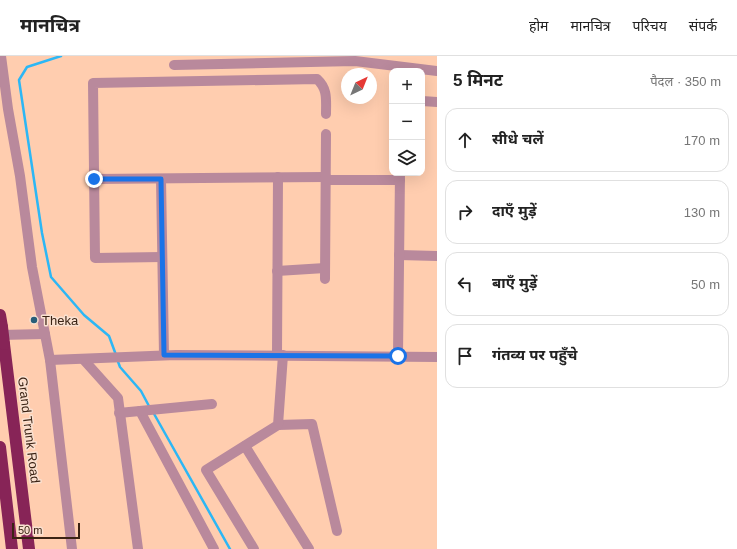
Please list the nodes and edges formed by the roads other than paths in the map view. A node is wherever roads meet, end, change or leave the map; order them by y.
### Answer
1 (1, 56) edge
2 (174, 65) dead end
3 (437, 71) edge
4 (425, 100) edge
5 (437, 102) edge
6 (326, 114) dead end
7 (326, 134) dead end
8 (400, 176) edge
9 (278, 177) junction
10 (326, 178) junction
11 (94, 179) junction
12 (161, 179) junction
13 (399, 255) junction
14 (437, 256) edge
15 (162, 257) junction
16 (277, 271) junction
17 (0, 315) edge
18 (45, 334) junction
19 (2, 335) edge
20 (164, 355) junction
21 (280, 355) junction
22 (398, 356) junction
23 (437, 357) edge
24 (83, 359) junction
25 (50, 360) junction
26 (212, 404) dead end
27 (143, 410) junction
28 (120, 413) junction
29 (278, 424) junction
30 (245, 446) junction
31 (0, 447) edge
32 (337, 531) dead end
33 (12, 549) edge
34 (29, 549) edge
35 (72, 549) edge
36 (138, 549) edge
37 (214, 549) edge
38 (254, 549) edge
39 (308, 549) edge

1 - 18 street
2 - 3 street
4 - 5 street
6 - 11 street
7 - 10 street
8 - 10 street
8 - 13 street
9 - 10 street
9 - 12 street
9 - 16 street
10 - 16 street
11 - 12 street
11 - 15 street
12 - 15 street
13 - 14 street
13 - 22 street
15 - 20 street
16 - 21 street
17 - 19 highway, Grand Trunk Road
18 - 19 street
18 - 25 street
19 - 34 highway, Grand Trunk Road
20 - 21 street
20 - 24 street
21 - 22 street
21 - 29 street
22 - 23 street
24 - 25 street
24 - 28 street
25 - 35 street
26 - 27 street
27 - 28 street
27 - 37 street
28 - 36 street
29 - 30 street
29 - 32 street
30 - 38 street
30 - 39 street
31 - 33 highway

